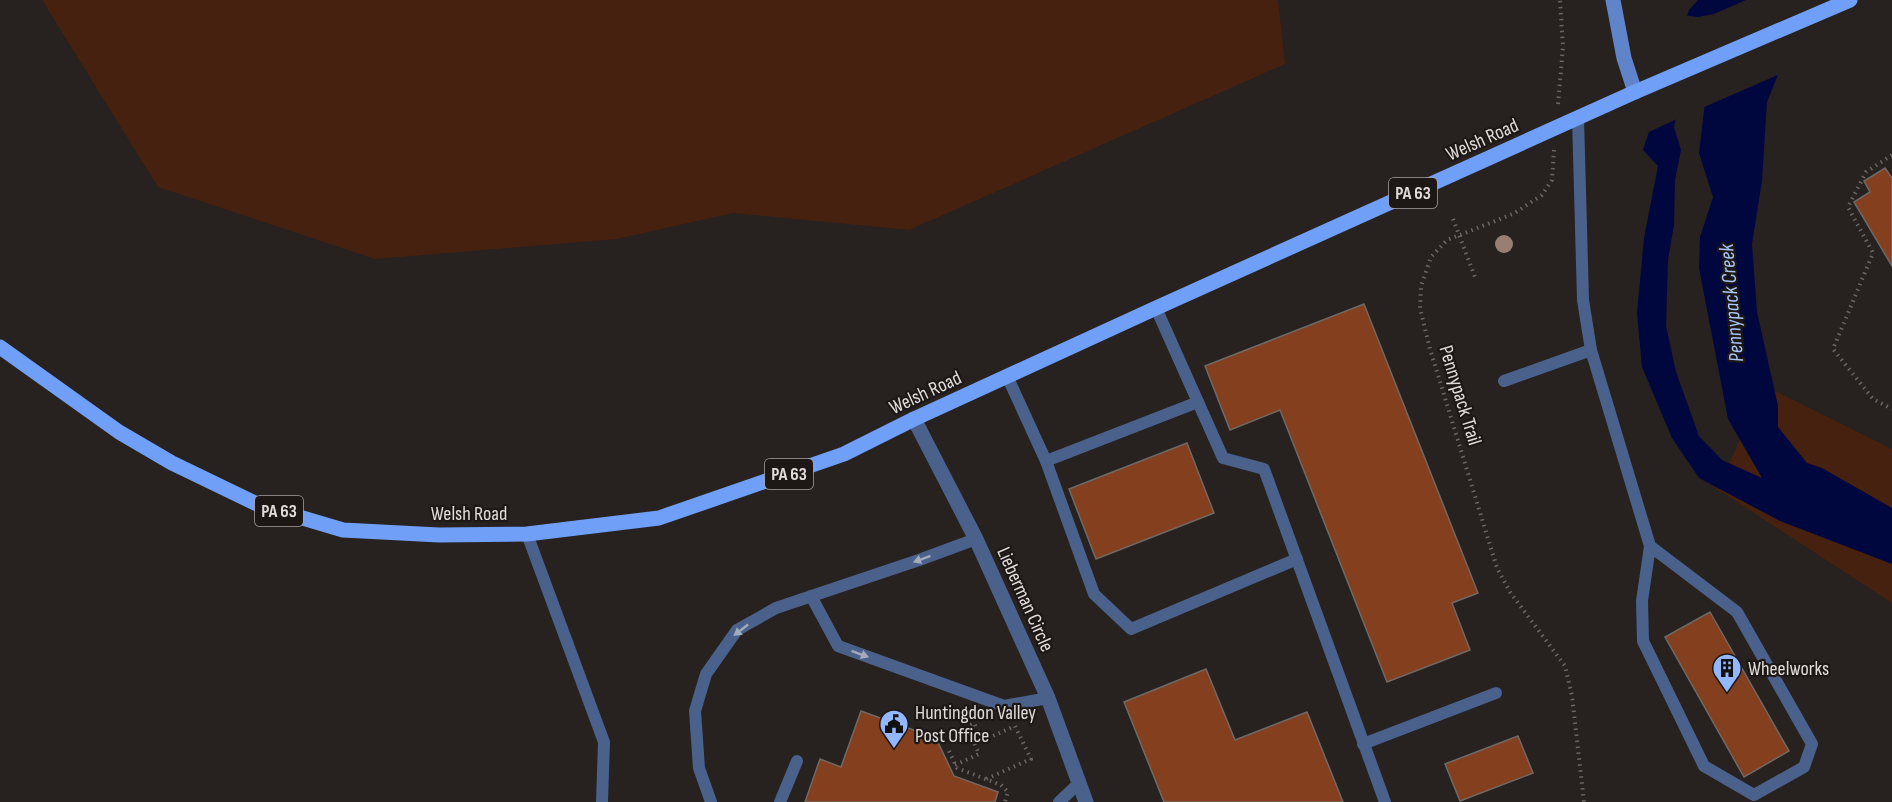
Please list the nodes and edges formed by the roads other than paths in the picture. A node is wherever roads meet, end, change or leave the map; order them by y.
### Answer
1 (1613, 0) edge
2 (1850, 0) edge
3 (1635, 92) junction
4 (1578, 118) junction
5 (1156, 308) junction
6 (0, 347) edge
7 (1591, 350) junction
8 (1007, 376) junction
9 (1504, 381) dead end
10 (1198, 402) junction
11 (914, 419) junction
12 (1046, 461) junction
13 (527, 534) junction
14 (976, 538) junction
15 (1650, 546) junction
16 (1297, 559) junction
17 (811, 596) junction
18 (1496, 693) dead end
19 (1048, 698) junction
20 (1363, 744) junction
21 (797, 761) dead end
22 (1079, 783) junction
23 (602, 802) edge
24 (711, 802) edge
25 (780, 802) edge
26 (1059, 802) edge
27 (1086, 802) edge
28 (1385, 802) edge

1 - 3 street
2 - 3 main road, Welsh Road / PA 63
3 - 4 main road, Welsh Road / PA 63
4 - 5 main road, Welsh Road / PA 63
4 - 7 lane
5 - 8 main road, Welsh Road / PA 63
5 - 10 lane
6 - 13 main road, Welsh Road / PA 63
7 - 9 lane
7 - 15 lane
8 - 11 main road, Welsh Road / PA 63
8 - 12 lane
10 - 12 lane
10 - 16 lane
11 - 13 main road, Welsh Road / PA 63
11 - 14 street, Lieberman Circle
12 - 16 lane
13 - 23 lane
14 -> 17 lane
14 - 19 street, Lieberman Circle
15 - 15 lane
16 - 20 lane
17 -> 19 lane
17 -> 24 lane
18 - 20 lane
19 - 22 street, Lieberman Circle
20 - 28 lane
21 - 25 lane
22 - 26 lane
22 - 27 street, Lieberman Circle

